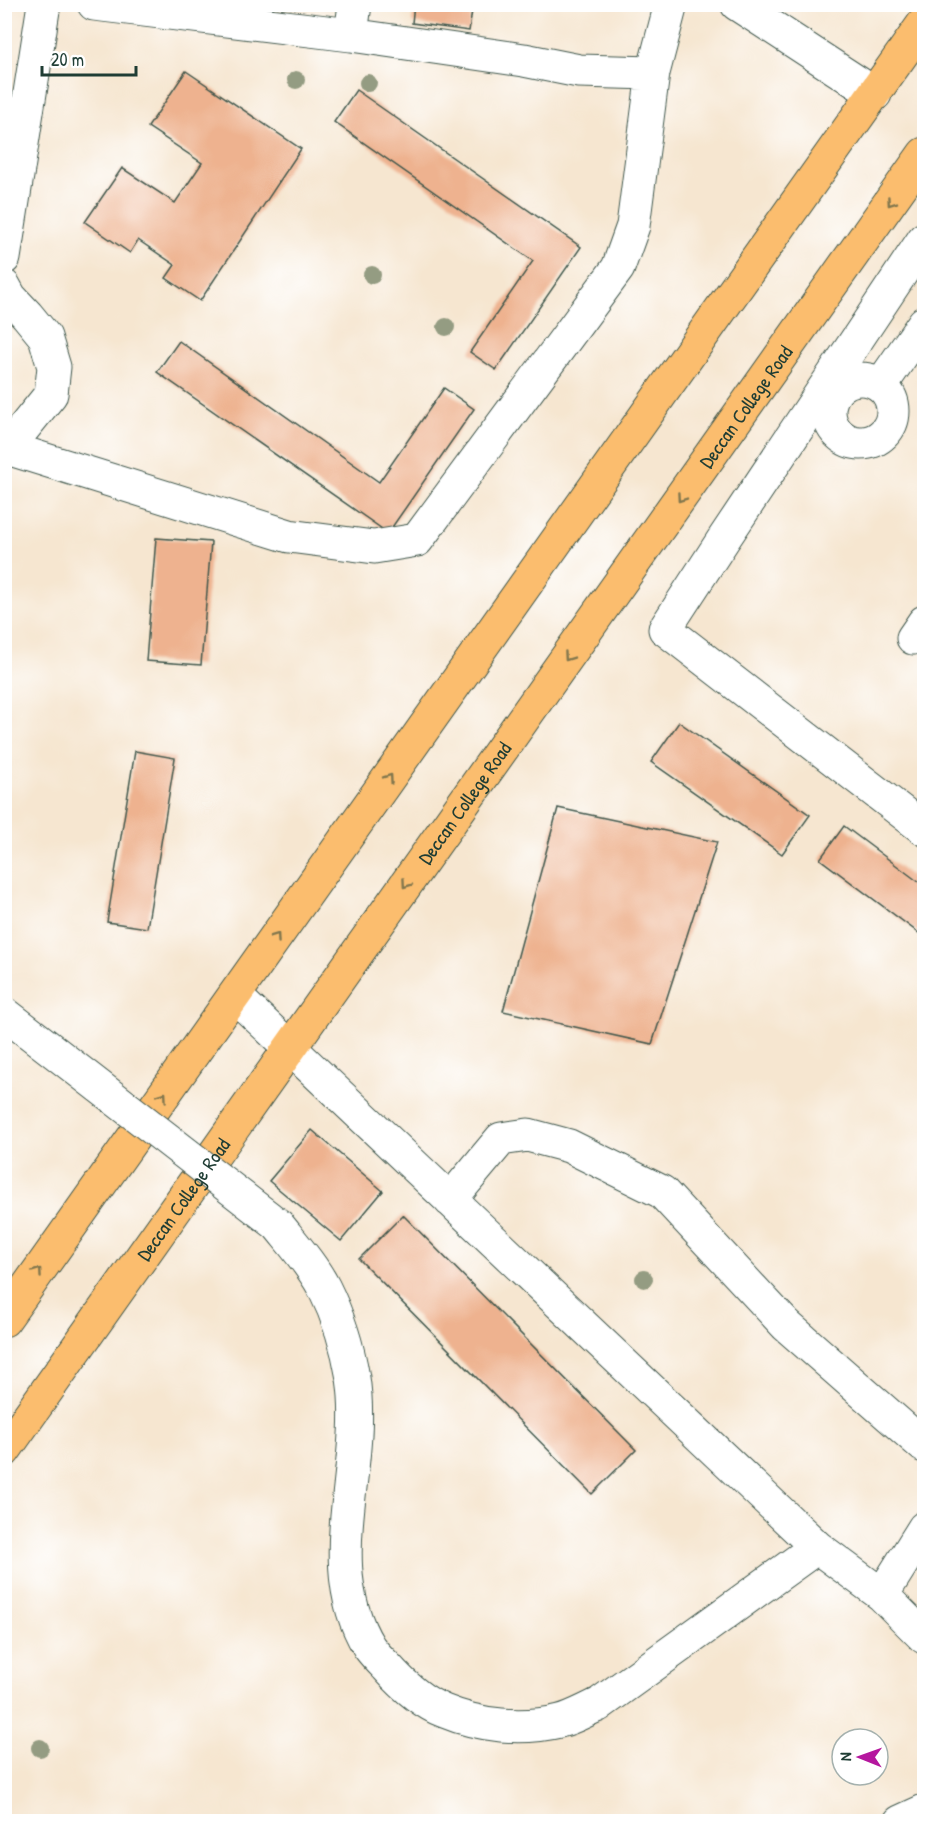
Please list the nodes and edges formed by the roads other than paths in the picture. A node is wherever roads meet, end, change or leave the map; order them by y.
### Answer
1 (44, 4) edge
2 (94, 4) edge
3 (671, 4) edge
4 (737, 4) edge
5 (353, 20) edge
6 (924, 23) edge
7 (653, 73) junction
8 (875, 94) junction
9 (924, 154) edge
10 (924, 239) edge
11 (4, 258) edge
12 (4, 285) edge
13 (924, 323) edge
14 (881, 385) dead end
15 (4, 439) edge
16 (4, 447) edge
17 (924, 829) edge
18 (235, 996) junction
19 (4, 1013) edge
20 (290, 1048) junction
21 (450, 1200) junction
22 (4, 1320) edge
23 (924, 1439) edge
24 (4, 1451) edge
25 (924, 1528) edge
26 (817, 1547) junction
27 (882, 1594) junction
28 (924, 1637) edge
29 (924, 1811) edge
30 (900, 1821) edge

1 - 11 lane
2 - 5 lane
3 - 7 lane
4 - 8 lane
5 - 7 lane
6 - 8 main road
7 - 16 lane
18 -> 8 main road
9 -> 20 main road, Deccan College Road
10 - 17 lane
12 - 15 lane
13 - 14 lane
18 - 20 lane
22 -> 18 main road
19 - 26 lane, bridge
20 - 21 lane
20 - 24 main road, Deccan College Road
21 - 23 lane
21 - 26 lane
25 - 27 lane
26 - 27 lane
27 - 28 lane
29 - 30 lane

